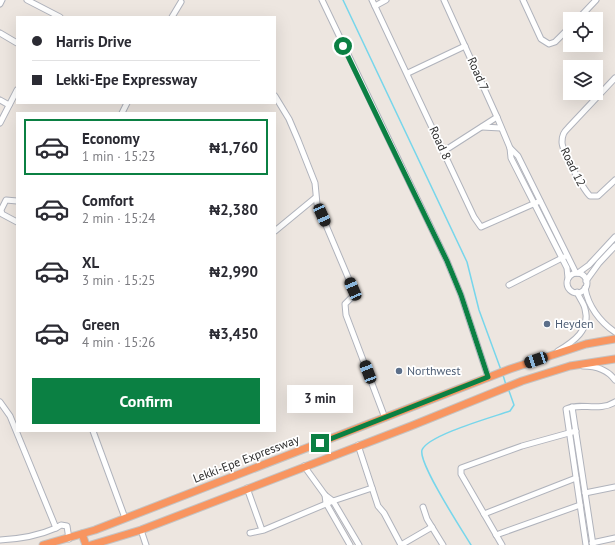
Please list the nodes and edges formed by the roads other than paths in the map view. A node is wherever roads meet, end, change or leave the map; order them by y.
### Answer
1 (2, 0) edge
2 (27, 0) edge
3 (322, 0) edge
4 (372, 0) edge
5 (386, 0) edge
6 (444, 0) edge
7 (523, 0) edge
8 (596, 0) edge
9 (180, 2) dead end
10 (0, 4) edge
11 (375, 6) junction
12 (585, 12) edge
13 (58, 16) edge
14 (173, 16) edge
15 (0, 33) edge
16 (563, 34) edge
17 (16, 42) edge
18 (465, 46) junction
19 (408, 74) junction
20 (615, 78) edge
21 (16, 92) edge
22 (276, 98) edge
23 (0, 100) edge
24 (9, 105) junction
25 (497, 117) junction
26 (0, 123) edge
27 (482, 127) junction
28 (501, 128) junction
29 (444, 151) junction
30 (615, 180) edge
31 (315, 198) junction
32 (16, 201) edge
33 (537, 202) junction
34 (16, 221) edge
35 (276, 230) edge
36 (615, 237) edge
37 (615, 246) edge
38 (564, 257) junction
39 (577, 273) junction
40 (568, 278) junction
41 (586, 281) junction
42 (509, 285) dead end
43 (585, 288) junction
44 (577, 292) junction
45 (615, 332) edge
46 (615, 339) edge
47 (553, 353) junction
48 (615, 359) edge
49 (570, 366) junction
50 (492, 375) junction
51 (615, 380) edge
52 (0, 402) edge
53 (615, 402) edge
54 (572, 407) junction
55 (385, 418) junction
56 (16, 431) edge
57 (576, 431) junction
58 (17, 432) edge
59 (93, 432) edge
60 (570, 433) junction
61 (358, 446) junction
62 (304, 466) junction
63 (576, 478) junction
64 (615, 486) edge
65 (247, 488) junction
66 (372, 488) junction
67 (585, 493) junction
68 (325, 495) junction
69 (333, 500) junction
70 (326, 503) junction
71 (580, 505) junction
72 (423, 507) dead end
73 (484, 514) junction
74 (125, 518) junction
75 (432, 527) junction
76 (56, 528) junction
77 (140, 530) junction
78 (262, 530) junction
79 (250, 533) dead end
80 (82, 534) junction
81 (496, 535) junction
82 (615, 538) edge
83 (69, 539) junction
84 (0, 540) edge
85 (593, 544) edge
86 (43, 545) edge
87 (86, 545) edge
88 (91, 545) edge
89 (146, 545) edge
90 (350, 545) edge
91 (358, 545) edge
92 (401, 545) edge
93 (443, 545) edge
94 (502, 545) edge
95 (586, 545) edge

1 - 10 street
2 - 13 street
3 - 50 street
4 - 11 street, Road 8
5 - 11 street
6 - 18 street, Road 7
7 - 16 street
8 - 12 street
9 - 14 street
11 - 19 street, Road 8
15 - 17 street
18 - 19 street
18 - 25 street, Road 7
19 - 29 street, Road 8
20 - 30 street, Road 12
21 - 24 street
22 - 31 street
23 - 24 street
24 - 26 street
25 - 27 street
25 - 28 street, Road 7
27 - 28 street
27 - 29 street
28 - 33 street, Road 7
29 - 33 street, Road 8
31 - 35 street
31 - 55 street
32 - 34 street
33 - 38 street, Road 7
36 - 39 street
37 - 41 street
38 - 39 street, Road 7
38 - 40 street, Road 7
38 - 42 street
39 - 40 street
39 - 41 street
40 - 44 street
41 - 43 street
43 - 44 street
43 - 45 street
44 - 47 street
46 - 47 highway, Lekki-Epe Expressway
47 - 50 highway, Lekki-Epe Expressway
48 - 49 highway
49 - 51 street
49 - 61 highway
50 - 55 highway, Lekki-Epe Expressway
52 - 56 street
53 - 54 street
54 - 57 street
54 - 60 street
55 - 74 highway, Lekki-Epe Expressway
57 - 60 street
57 - 67 street
58 - 76 street
59 - 74 street
60 - 63 street
60 - 73 street
61 - 62 highway
61 - 66 street
62 - 65 highway
62 - 68 street
63 - 71 street
63 - 73 street
64 - 67 street
65 - 77 highway
65 - 78 street
66 - 69 street
66 - 92 street
67 - 85 street
68 - 69 street
68 - 70 street
69 - 70 street
69 - 91 street
70 - 78 street
70 - 90 street
71 - 81 street
71 - 95 street
72 - 75 street
73 - 81 street
74 - 80 highway, Lekki-Epe Expressway
75 - 92 street
75 - 93 street
76 - 83 street
76 - 84 street
77 - 88 highway
77 - 89 street
78 - 79 street
80 - 83 highway, Lekki-Epe Expressway
80 - 87 highway
81 - 94 street
82 - 85 street
83 - 86 highway, Lekki-Epe Expressway

